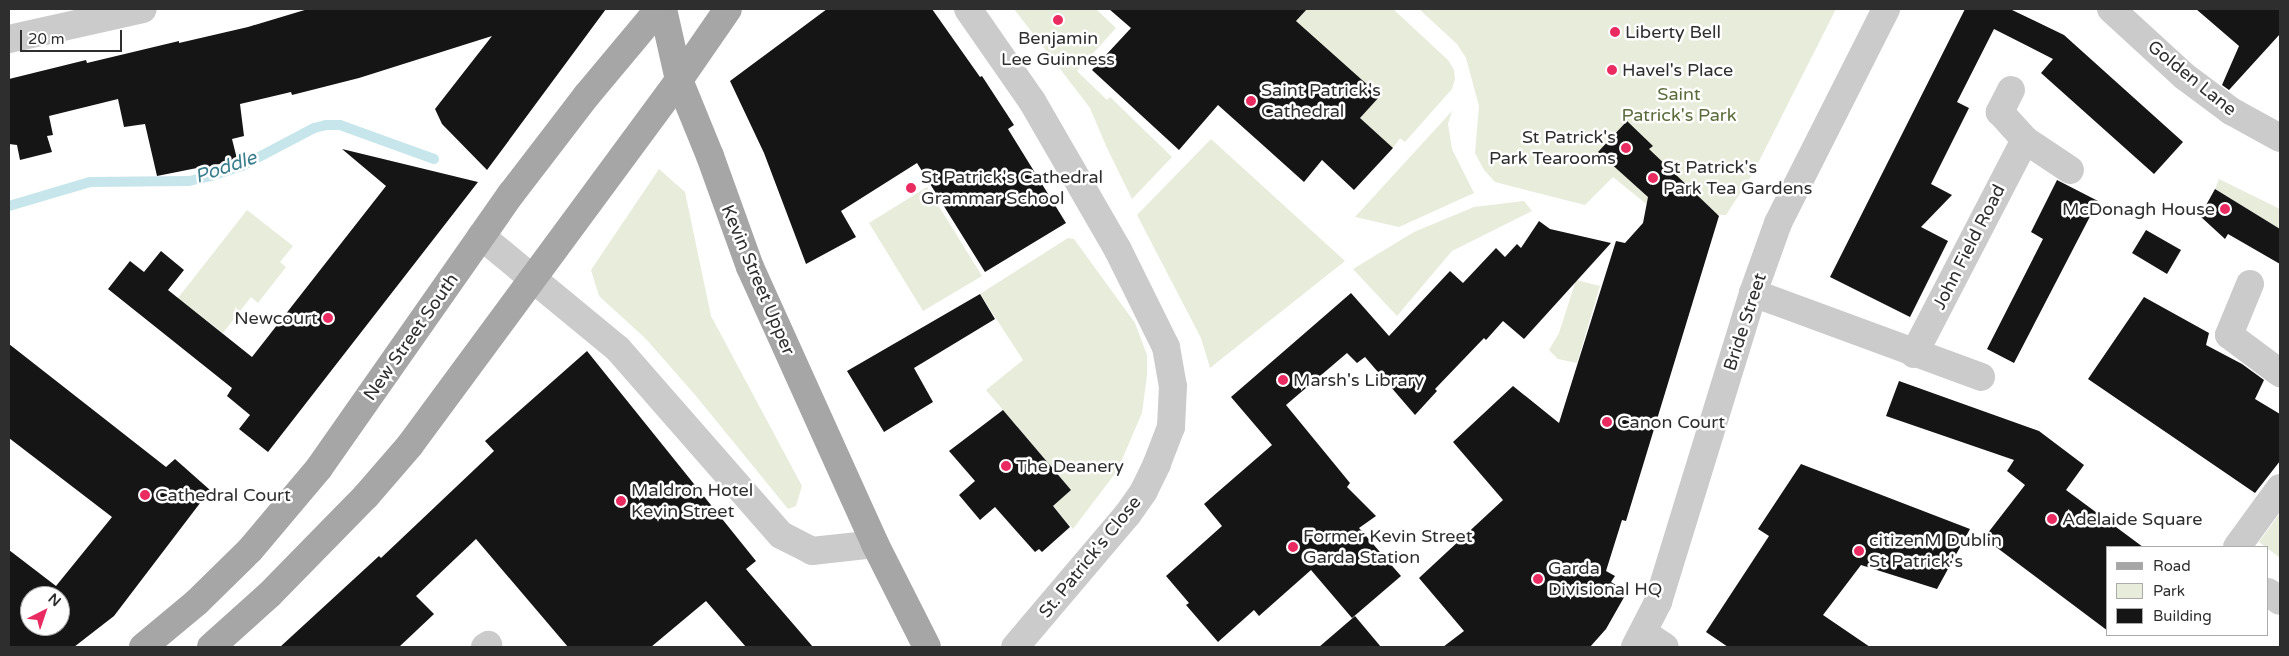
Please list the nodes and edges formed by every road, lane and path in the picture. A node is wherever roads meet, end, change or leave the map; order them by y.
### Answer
1 (142, 9) edge
2 (661, 9) edge
3 (728, 9) edge
4 (968, 9) edge
5 (1886, 9) edge
6 (2111, 9) edge
7 (9, 39) edge
8 (679, 80) junction
9 (2011, 90) dead end
10 (2280, 138) edge
11 (2025, 140) junction
12 (2070, 170) dead end
13 (481, 236) junction
14 (532, 280) junction
15 (2250, 284) dead end
16 (1754, 293) junction
17 (1914, 354) junction
18 (2280, 374) edge
19 (1981, 377) dead end
20 (2280, 488) edge
21 (875, 544) junction
22 (2237, 546) edge
23 (2269, 593) edge
24 (2280, 601) edge
25 (1648, 643) edge
26 (143, 647) edge
27 (211, 647) edge
28 (927, 647) edge
29 (1015, 647) edge

1 - 7 street
2 - 8 main road, Kevin Street Upper
2 - 13 main road, New Street South
3 - 8 main road
4 - 29 street, St. Patrick's Close
5 - 16 street, Bride Street
6 - 10 street, Golden Lane
8 - 14 main road
8 - 21 main road, Kevin Street Upper
9 - 11 street
11 - 12 street
11 - 17 street, John Field Road
13 - 14 street
13 - 26 main road, New Street South
14 - 21 street
14 - 27 main road
15 - 18 street
16 - 17 street
16 - 25 street, Bride Street
17 - 19 street
20 - 22 street
21 - 28 main road, Kevin Street Upper
23 - 24 street

